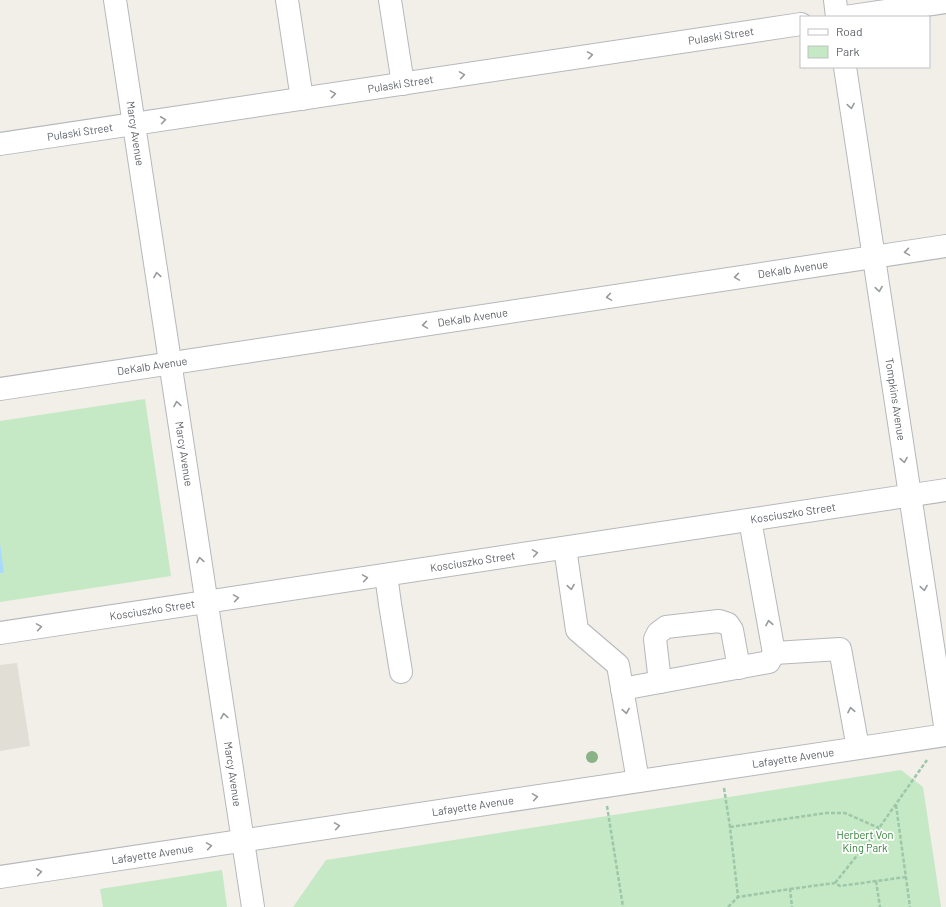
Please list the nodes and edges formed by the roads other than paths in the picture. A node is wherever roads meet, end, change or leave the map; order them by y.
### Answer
1 (115, 0) edge
2 (287, 0) edge
3 (390, 0) edge
4 (835, 0) edge
5 (946, 2) edge
6 (838, 16) edge
7 (851, 16) edge
8 (800, 24) edge
9 (845, 68) edge
10 (403, 84) junction
11 (302, 99) junction
12 (134, 124) junction
13 (0, 144) edge
14 (946, 246) edge
15 (874, 257) junction
16 (170, 363) junction
17 (0, 389) edge
18 (946, 490) edge
19 (910, 496) junction
20 (750, 520) junction
21 (565, 548) junction
22 (386, 575) junction
23 (206, 602) junction
24 (0, 633) edge
25 (774, 653) junction
26 (739, 668) junction
27 (401, 672) dead end
28 (660, 682) junction
29 (622, 689) junction
30 (946, 734) edge
31 (858, 748) junction
32 (638, 781) junction
33 (243, 841) junction
34 (0, 877) edge
35 (253, 907) edge

1 - 12 street, Marcy Avenue
2 - 11 street
3 - 10 street
4 - 6 street
5 - 7 street
10 -> 8 street, Pulaski Street
9 -> 15 street, Tompkins Avenue
11 -> 10 street, Pulaski Street
12 -> 11 street, Pulaski Street
12 - 13 street, Pulaski Street
16 -> 12 street, Marcy Avenue
14 -> 15 street, DeKalb Avenue
15 -> 16 street, DeKalb Avenue
15 -> 19 street, Tompkins Avenue
16 - 17 street, DeKalb Avenue
23 -> 16 street, Marcy Avenue
18 - 19 street, Kosciuszko Street
19 - 20 street, Kosciuszko Street
19 -> 30 street, Tompkins Avenue
20 - 21 street, Kosciuszko Street
25 -> 20 street
22 -> 21 street, Kosciuszko Street
21 -> 29 street
23 -> 22 street, Kosciuszko Street
22 - 27 street
24 -> 23 street, Kosciuszko Street
33 -> 23 street, Marcy Avenue
25 - 26 street
31 -> 25 street
26 - 28 street
26 - 28 street
28 - 29 street
29 -> 32 street
30 - 31 street, Lafayette Avenue
31 - 32 street, Lafayette Avenue
33 -> 32 street, Lafayette Avenue
34 -> 33 street, Lafayette Avenue
33 - 35 street, Marcy Avenue

